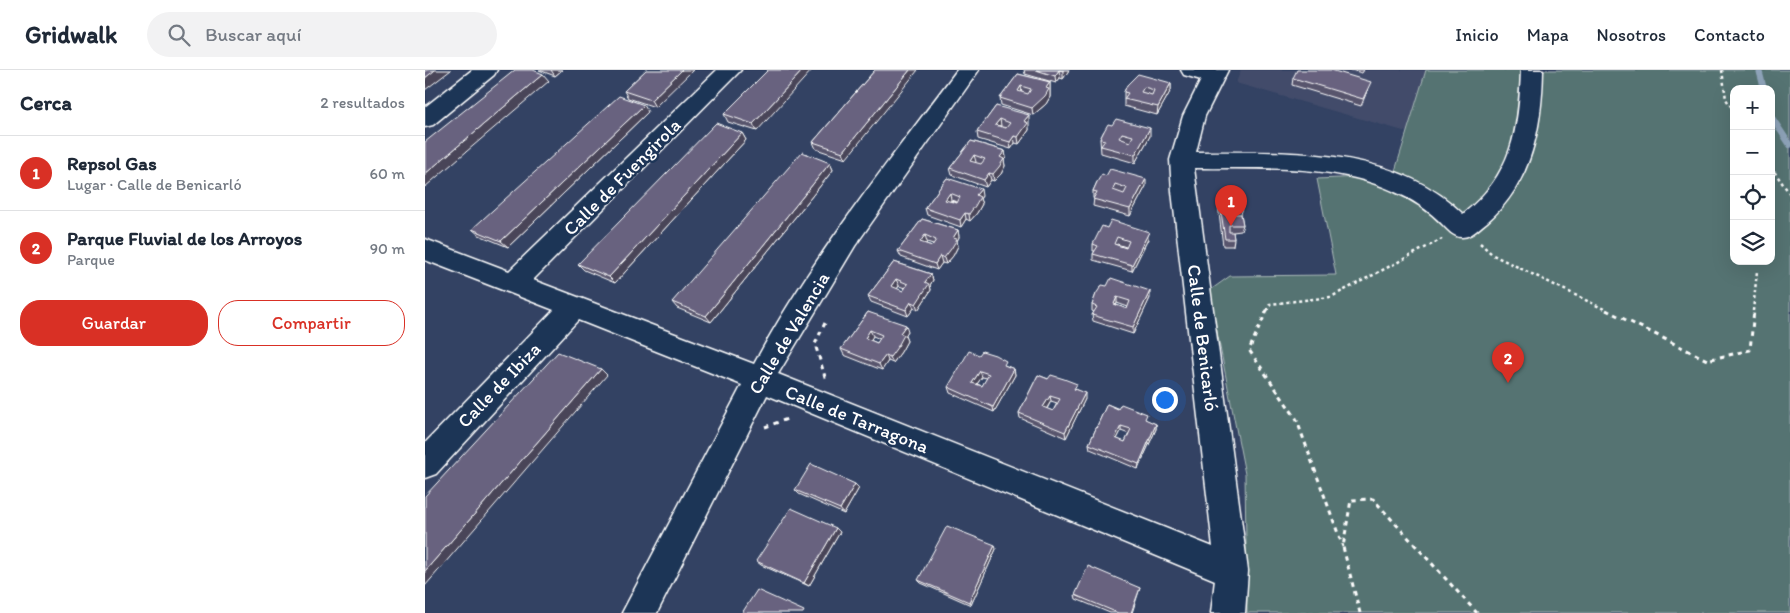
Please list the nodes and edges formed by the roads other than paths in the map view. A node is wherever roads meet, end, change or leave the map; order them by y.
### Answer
1 (486, 70) edge
2 (730, 70) edge
3 (968, 70) edge
4 (1532, 70) edge
5 (1207, 72) edge
6 (425, 119) edge
7 (1182, 160) junction
8 (425, 249) edge
9 (513, 283) junction
10 (574, 307) junction
11 (759, 381) junction
12 (425, 464) edge
13 (1232, 571) junction
14 (639, 613) edge
15 (1229, 613) edge

1 - 6 street
2 - 9 street, Calle de Fuengirola
3 - 11 street, Calle de Valencia
4 - 7 street
5 - 7 street, Calle de Benicarló
7 - 13 street, Calle de Benicarló
8 - 9 street, Calle de Tarragona
9 - 10 street, Calle de Tarragona
10 - 11 street, Calle de Tarragona
10 - 12 street, Calle de Ibiza
11 - 13 street, Calle de Tarragona
11 - 14 street, Calle de Valencia
13 - 15 street, Calle de Benicarló

